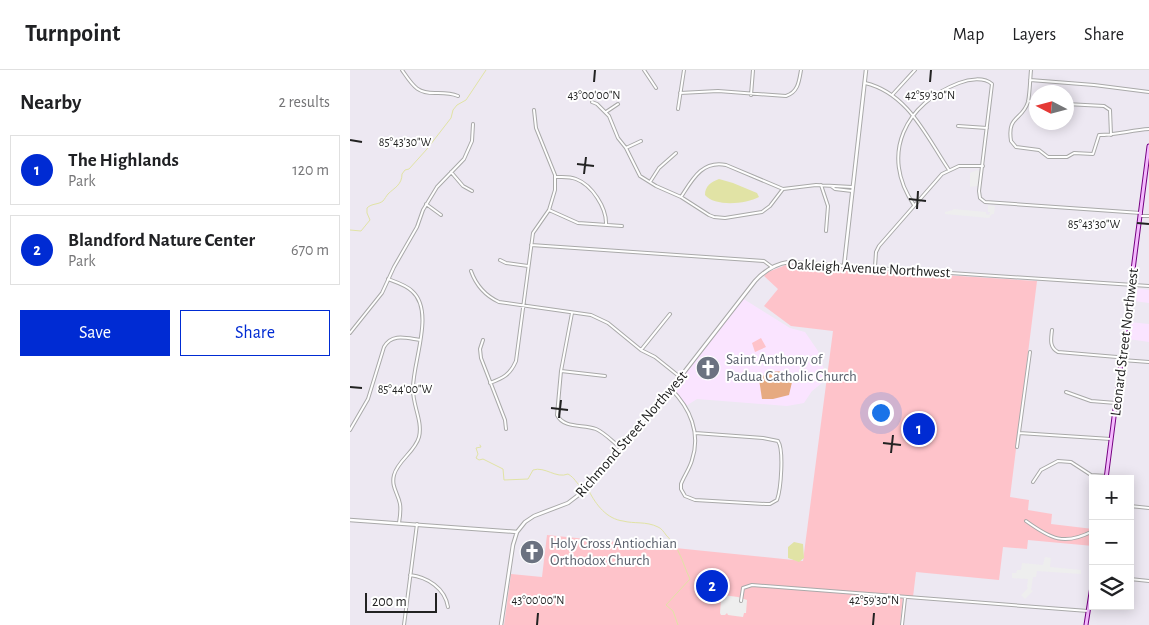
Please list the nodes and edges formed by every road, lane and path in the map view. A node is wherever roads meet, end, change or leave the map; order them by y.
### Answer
1 (402, 70) edge
2 (644, 70) edge
3 (684, 70) edge
4 (753, 70) edge
5 (801, 70) edge
6 (866, 70) edge
7 (915, 70) edge
8 (1031, 70) edge
9 (1030, 80) junction
10 (865, 83) junction
11 (656, 88) dead end
12 (1149, 92) edge
13 (680, 93) junction
14 (892, 94) junction
15 (751, 95) junction
16 (458, 96) dead end
17 (592, 102) dead end
18 (1028, 102) joint
19 (618, 104) dead end
20 (1074, 104) edge
21 (678, 109) dead end
22 (534, 110) dead end
23 (606, 112) junction
24 (913, 115) junction
25 (473, 124) dead end
26 (958, 126) dead end
27 (987, 128) junction
28 (1149, 130) edge
29 (1111, 135) junction
30 (641, 141) dead end
31 (1149, 146) edge
32 (626, 148) junction
33 (676, 153) dead end
34 (983, 166) junction
35 (949, 170) junction
36 (451, 172) junction
37 (555, 177) junction
38 (650, 182) junction
39 (821, 185) junction
40 (831, 186) junction
41 (852, 186) junction
42 (783, 189) junction
43 (472, 191) dead end
44 (852, 191) junction
45 (682, 197) junction
46 (426, 204) junction
47 (914, 205) junction
48 (549, 210) junction
49 (1141, 214) junction
50 (441, 215) dead end
51 (1149, 216) edge
52 (606, 225) junction
53 (622, 226) dead end
54 (826, 231) dead end
55 (532, 245) junction
56 (500, 260) dead end
57 (528, 266) junction
58 (844, 266) junction
59 (772, 267) junction
60 (875, 267) junction
61 (471, 272) dead end
62 (388, 279) junction
63 (1132, 284) junction
64 (1149, 286) edge
65 (523, 306) junction
66 (572, 313) junction
67 (670, 314) dead end
68 (1052, 330) dead end
69 (350, 332) edge
70 (420, 340) junction
71 (483, 340) dead end
72 (641, 350) junction
73 (1030, 352) dead end
74 (1122, 360) junction
75 (1149, 362) edge
76 (561, 371) junction
77 (605, 376) dead end
78 (680, 377) junction
79 (490, 383) junction
80 (671, 389) junction
81 (1066, 392) dead end
82 (1116, 403) junction
83 (506, 429) dead end
84 (350, 430) edge
85 (695, 433) junction
86 (1019, 433) junction
87 (1112, 439) junction
88 (1017, 447) dead end
89 (621, 448) junction
90 (1091, 475) edge
91 (1107, 475) edge
92 (1033, 482) dead end
93 (1134, 506) edge
94 (1149, 508) edge
95 (350, 520) edge
96 (1026, 521) dead end
97 (399, 523) junction
98 (417, 524) junction
99 (516, 532) junction
100 (1089, 533) edge
101 (410, 575) junction
102 (1134, 579) edge
103 (1149, 581) edge
104 (905, 598) junction
105 (740, 601) dead end
106 (1089, 605) edge
107 (448, 607) dead end
108 (1088, 611) junction
109 (404, 625) edge
110 (501, 625) edge
111 (902, 625) edge
112 (1086, 625) edge

1 - 16 street
2 - 11 street
3 - 13 street
4 - 15 street
5 - 15 street
6 - 10 street
7 - 14 street
8 - 9 street
9 - 12 street
9 - 18 street
10 - 14 street
10 - 41 street
13 - 15 street
13 - 21 street
14 - 24 street
17 - 23 street
18 - 29 street
19 - 23 street
20 - 29 street
22 - 37 street
23 - 32 street
24 - 27 street
24 - 35 street
24 - 47 street
25 - 36 street
26 - 27 street
27 - 34 street
28 - 29 street
30 - 32 street
31 - 49 main road, Leonard Street Northwest
32 - 38 street
33 - 38 street
34 - 35 street
34 - 49 street
35 - 47 street
36 - 43 street
36 - 46 street
37 - 48 street
37 - 52 street
38 - 45 street
39 - 40 street
39 - 42 street
39 - 54 street
40 - 41 street
40 - 44 street
41 - 44 street
42 - 45 street
42 - 45 street
44 - 58 street
46 - 50 street
46 - 62 street
47 - 60 street
48 - 52 street
48 - 55 street
49 - 51 street
49 - 63 main road, Leonard Street Northwest
52 - 53 street
55 - 57 street
55 - 59 street, Oakleigh Avenue Northwest
56 - 57 street
57 - 65 street
58 - 59 street, Oakleigh Avenue Northwest
58 - 60 street, Oakleigh Avenue Northwest
59 - 78 street, Richmond Street Northwest
60 - 63 street, Oakleigh Avenue Northwest
61 - 65 street
62 - 69 street
62 - 70 street
63 - 64 street, Oakleigh Avenue Northwest
63 - 74 main road, Leonard Street Northwest
65 - 66 street
65 - 79 street
66 - 72 street
66 - 76 street
67 - 72 street
68 - 74 street
70 - 84 street
70 - 97 street
71 - 79 street
72 - 78 street
73 - 86 street
74 - 75 street
74 - 82 main road, Leonard Street Northwest
76 - 77 street
76 - 89 street
78 - 80 street, Richmond Street Northwest
79 - 83 street
80 - 85 street
80 - 89 street, Richmond Street Northwest
81 - 82 street
82 - 87 main road, Leonard Street Northwest
85 - 85 street
86 - 87 street
86 - 88 street
87 - 91 main road, Leonard Street Northwest
89 - 99 street, Richmond Street Northwest
90 - 92 street
93 - 94 street
95 - 97 street
96 - 100 street
97 - 98 street
98 - 99 street
98 - 101 street
99 - 110 street
101 - 107 street
101 - 109 street
102 - 103 street
104 - 105 street
104 - 108 street
104 - 111 street
106 - 108 main road
108 - 112 main road

